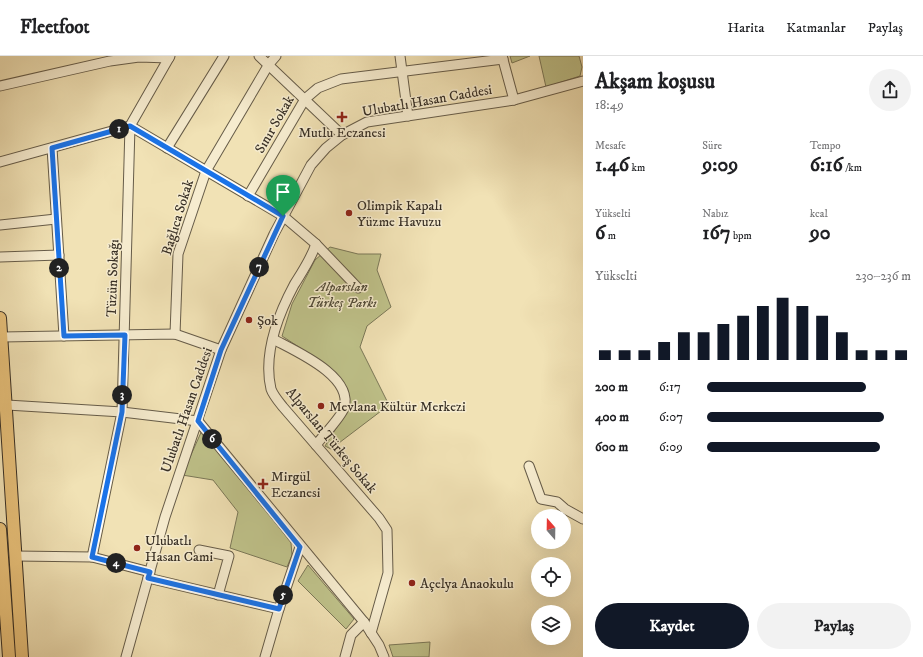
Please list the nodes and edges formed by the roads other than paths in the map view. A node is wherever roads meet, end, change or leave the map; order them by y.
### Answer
1 (224, 56) edge
2 (258, 56) edge
3 (276, 56) edge
4 (400, 56) edge
5 (170, 57) edge
6 (503, 57) edge
7 (269, 64) junction
8 (402, 72) junction
9 (583, 81) edge
10 (0, 86) edge
11 (305, 99) junction
12 (514, 100) junction
13 (408, 116) junction
14 (130, 126) junction
15 (342, 135) junction
16 (52, 148) junction
17 (167, 148) junction
18 (0, 162) edge
19 (206, 171) junction
20 (248, 196) junction
21 (283, 216) junction
22 (56, 219) junction
23 (0, 225) edge
24 (316, 244) junction
25 (59, 255) junction
26 (0, 258) edge
27 (358, 288) dead end
28 (0, 318) edge
29 (175, 334) junction
30 (125, 335) junction
31 (64, 336) junction
32 (2, 337) junction
33 (274, 339) junction
34 (221, 350) junction
35 (3, 405) edge
36 (122, 412) junction
37 (198, 421) junction
38 (316, 444) junction
39 (529, 466) dead end
40 (583, 519) edge
41 (0, 528) edge
42 (300, 547) junction
43 (199, 550) dead end
44 (1, 553) edge
45 (16, 556) junction
46 (92, 557) junction
47 (149, 575) junction
48 (218, 595) junction
49 (279, 609) junction
50 (364, 622) junction
51 (371, 633) junction
52 (9, 657) edge
53 (22, 657) edge
54 (126, 657) edge
55 (265, 657) edge
56 (345, 657) edge
57 (384, 657) edge

1 - 17 street
2 - 7 street
3 - 7 street, Bağlıca Sokak
4 - 8 street
5 - 10 street
5 - 14 street, Tüzün Sokağı
6 - 8 street, Sınır Sokak
6 - 12 street
7 - 11 street
7 - 19 street, Bağlıca Sokak
8 - 11 street, Sınır Sokak
8 - 13 street
9 - 12 street, Ulubatlı Hasan Caddesi
11 - 15 street
11 - 20 street, Sınır Sokak
12 - 13 street, Ulubatlı Hasan Caddesi
13 - 15 street, Ulubatlı Hasan Caddesi
14 - 16 street
14 - 17 street
14 - 30 street, Tüzün Sokağı
15 - 21 street, Ulubatlı Hasan Caddesi
16 - 18 street
16 - 22 street
17 - 19 street
19 - 20 street
19 - 29 street, Bağlıca Sokak
20 - 21 street
21 - 24 street
21 - 34 street, Ulubatlı Hasan Caddesi
22 - 23 street
22 - 25 street
24 - 27 street
24 - 33 street, Alparslan Türkeş Sokak
25 - 26 street
25 - 31 street
28 - 32 main road
29 - 30 street
29 - 34 street
30 - 31 street
30 - 36 street, Tüzün Sokağı
31 - 32 street
32 - 35 main road
33 - 38 street, Alparslan Türkeş Sokak
33 - 38 street
34 - 37 street, Ulubatlı Hasan Caddesi
35 - 36 street
35 - 45 main road
36 - 37 street
36 - 46 street, Tüzün Sokağı
37 - 42 street
37 - 47 street, Ulubatlı Hasan Caddesi
38 - 51 street, Alparslan Türkeş Sokak
39 - 40 street
41 - 44 main road
42 - 49 street
42 - 50 street
43 - 48 street
44 - 52 main road
45 - 46 street
45 - 53 main road
46 - 47 street
47 - 48 street
47 - 54 street, Ulubatlı Hasan Caddesi
48 - 49 street
49 - 55 street
50 - 51 street
50 - 56 street
51 - 57 street

